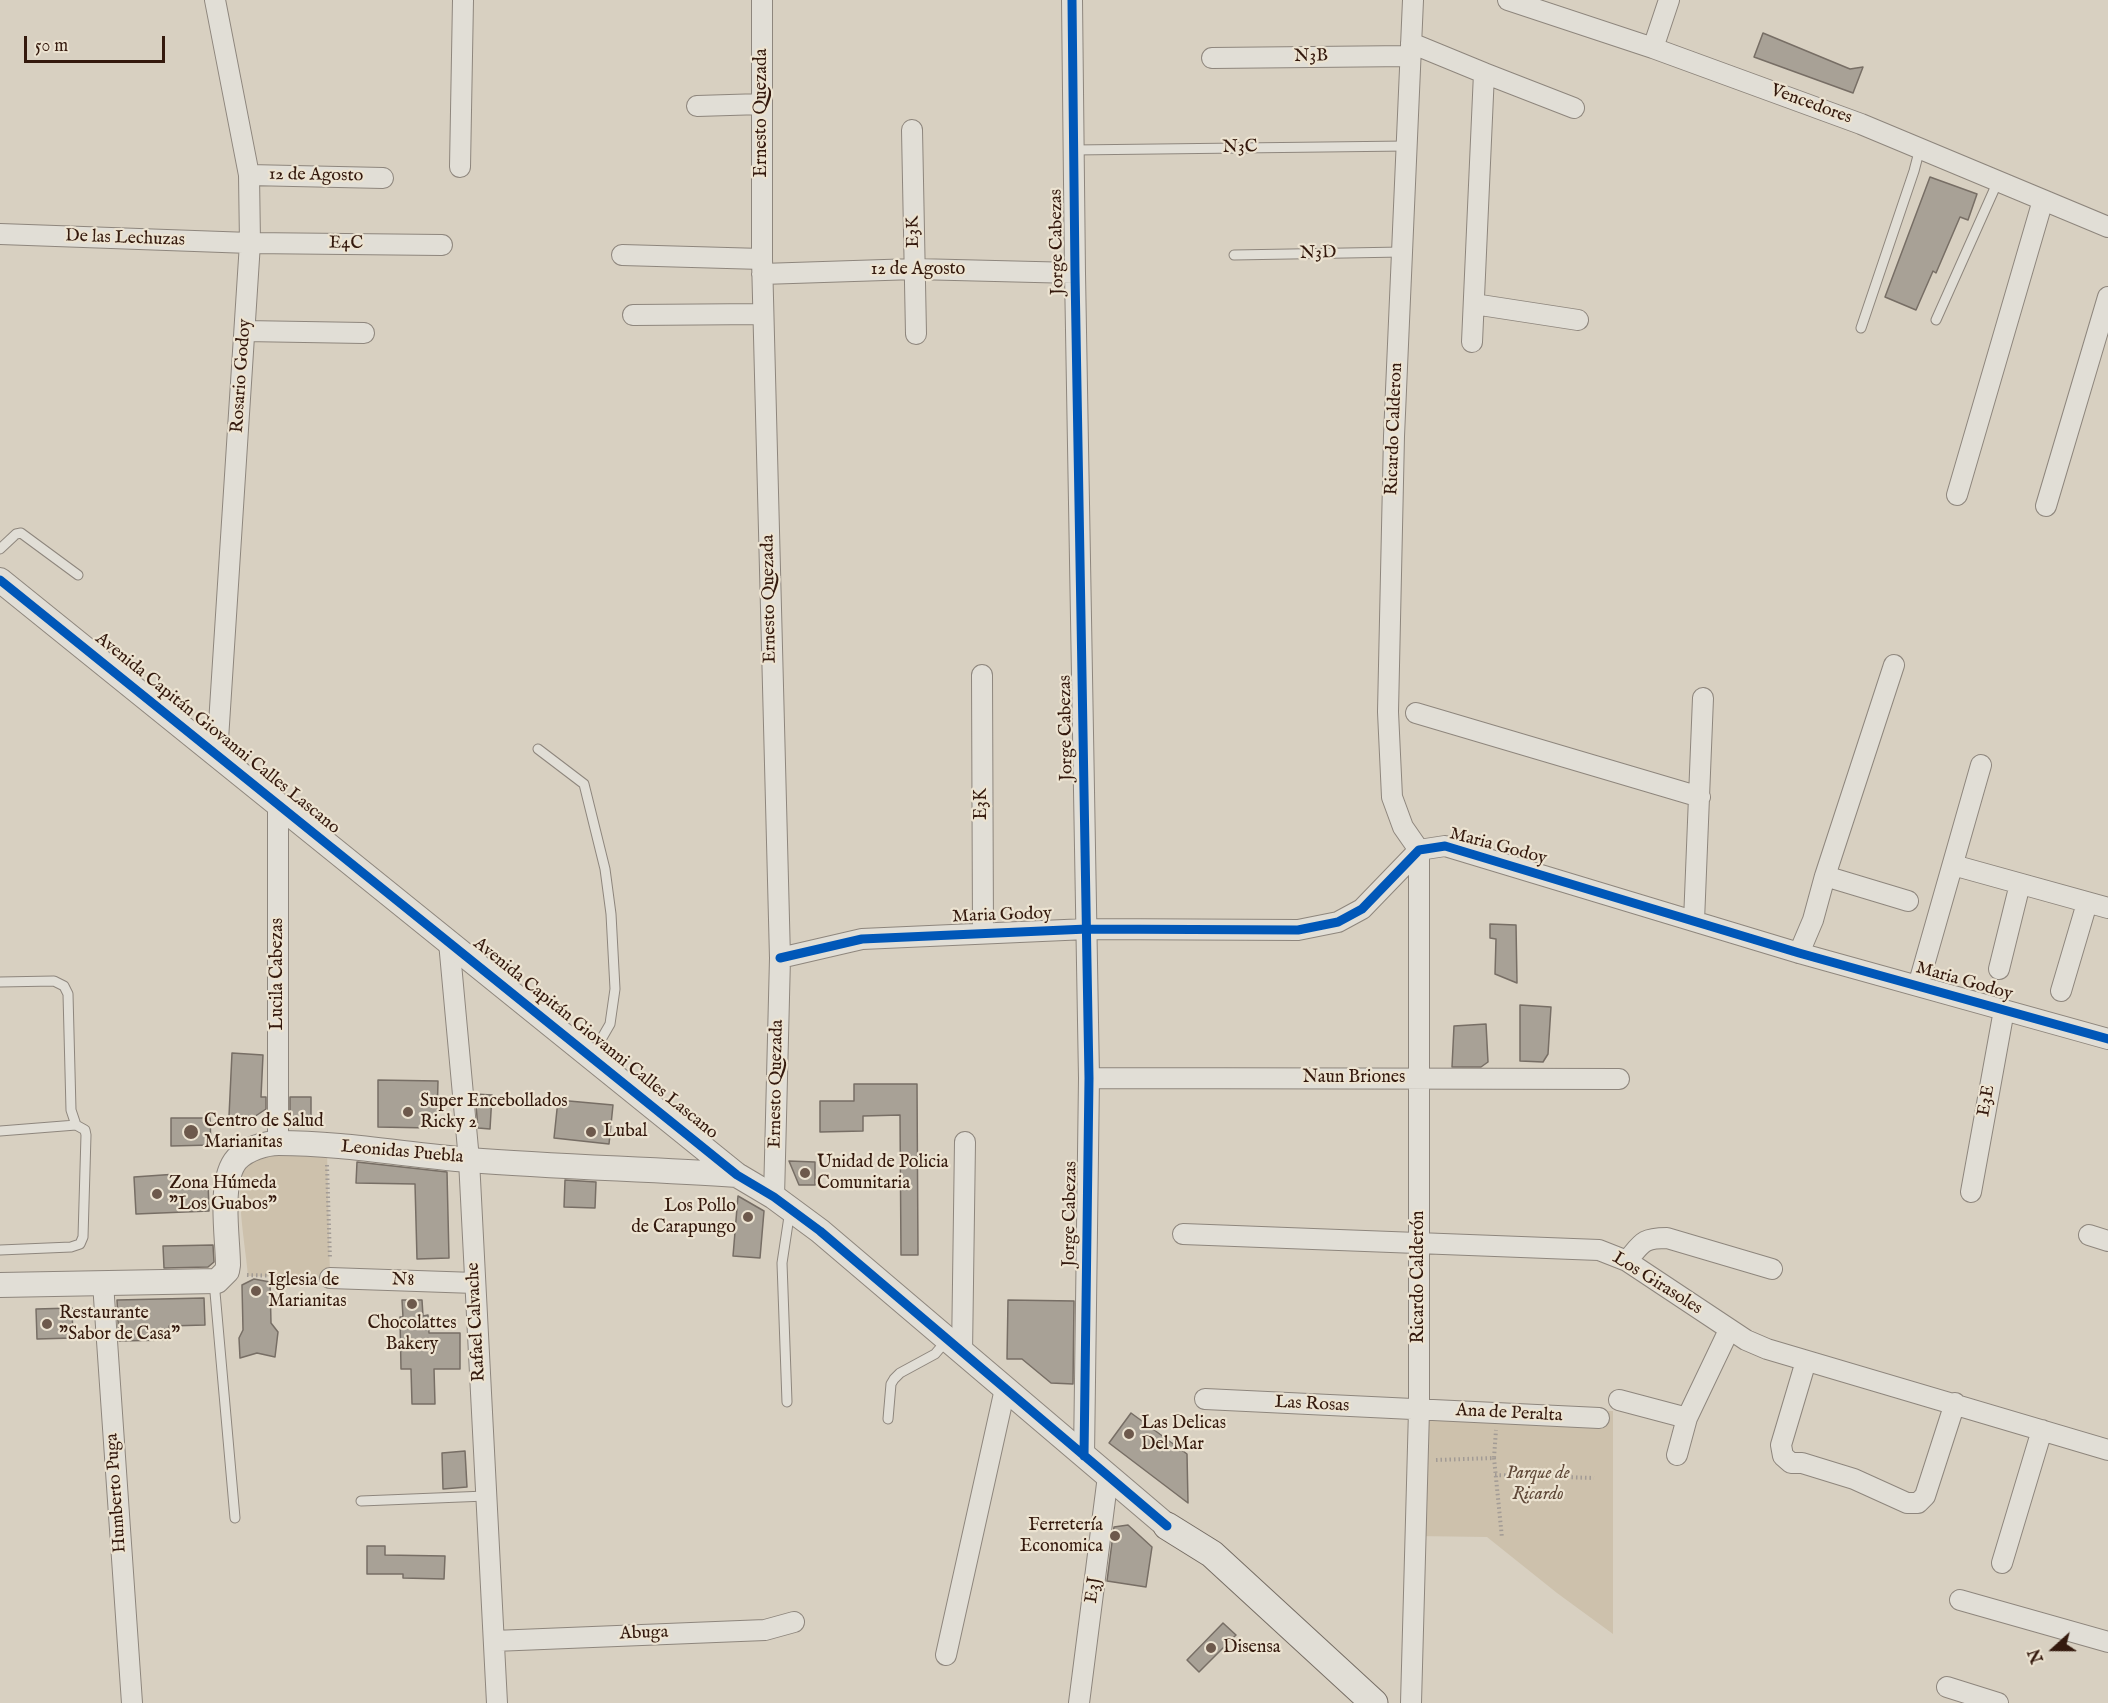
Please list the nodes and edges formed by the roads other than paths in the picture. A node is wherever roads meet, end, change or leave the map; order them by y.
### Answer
1 (215, 0) edge
2 (463, 0) edge
3 (762, 0) edge
4 (1072, 0) edge
5 (1413, 0) edge
6 (1508, 0) edge
7 (1668, 0) edge
8 (1653, 48) junction
9 (1411, 49) junction
10 (1212, 58) dead end
11 (1484, 74) junction
12 (762, 104) junction
13 (697, 106) dead end
14 (1574, 108) dead end
15 (912, 130) dead end
16 (1407, 146) junction
17 (1920, 148) junction
18 (1074, 150) junction
19 (460, 167) dead end
20 (249, 175) junction
21 (383, 178) dead end
22 (1998, 181) junction
23 (2043, 200) junction
24 (2108, 227) edge
25 (0, 234) edge
26 (250, 243) junction
27 (442, 246) dead end
28 (1402, 252) junction
29 (622, 255) dead end
30 (1234, 255) dead end
31 (762, 267) junction
32 (915, 269) junction
33 (1075, 273) junction
34 (2108, 297) edge
35 (1474, 304) junction
36 (763, 314) junction
37 (633, 315) dead end
38 (1578, 320) dead end
39 (1936, 320) dead end
40 (1861, 328) dead end
41 (245, 331) junction
42 (364, 333) dead end
43 (916, 334) dead end
44 (1472, 342) dead end
45 (1957, 495) dead end
46 (2046, 506) dead end
47 (0, 549) edge
48 (78, 575) dead end
49 (0, 580) edge
50 (1894, 665) dead end
51 (982, 675) dead end
52 (1703, 698) dead end
53 (1416, 713) dead end
54 (538, 749) dead end
55 (217, 755) junction
56 (1981, 765) dead end
57 (1700, 797) junction
58 (278, 804) junction
59 (1419, 850) junction
60 (1953, 865) junction
61 (1824, 876) junction
62 (2020, 884) junction
63 (1908, 902) dead end
64 (2087, 903) junction
65 (2108, 908) edge
66 (1694, 921) junction
67 (1087, 929) junction
68 (982, 933) junction
69 (449, 942) junction
70 (1799, 953) junction
71 (780, 958) junction
72 (1999, 969) dead end
73 (0, 982) edge
74 (1918, 986) junction
75 (2061, 991) dead end
76 (2004, 1010) junction
77 (2108, 1039) edge
78 (591, 1057) junction
79 (1089, 1078) junction
80 (1420, 1079) junction
81 (1619, 1079) dead end
82 (76, 1125) junction
83 (681, 1129) junction
84 (0, 1131) edge
85 (965, 1142) dead end
86 (278, 1143) junction
87 (469, 1160) junction
88 (670, 1171) junction
89 (737, 1175) junction
90 (1971, 1192) dead end
91 (782, 1203) junction
92 (1184, 1234) dead end
93 (1419, 1242) junction
94 (0, 1250) edge
95 (1627, 1261) junction
96 (1772, 1269) dead end
97 (219, 1278) junction
98 (330, 1278) road end
99 (102, 1283) junction
100 (475, 1283) junction
101 (0, 1285) edge
102 (1729, 1330) junction
103 (955, 1346) junction
104 (1806, 1361) junction
105 (1005, 1389) junction
106 (1205, 1400) dead end
107 (1619, 1400) dead end
108 (787, 1402) dead end
109 (1955, 1403) junction
110 (1419, 1410) junction
111 (1599, 1418) dead end
112 (1688, 1418) junction
113 (888, 1419) dead end
114 (2042, 1430) junction
115 (2108, 1450) edge
116 (1677, 1455) dead end
117 (1084, 1456) junction
118 (1108, 1476) junction
119 (486, 1496) junction
120 (361, 1501) dead end
121 (235, 1518) dead end
122 (1167, 1526) junction
123 (2002, 1563) dead end
124 (1960, 1600) dead end
125 (794, 1622) dead end
126 (494, 1641) junction
127 (2108, 1642) edge
128 (946, 1655) dead end
129 (1947, 1687) dead end
130 (132, 1703) edge
131 (497, 1703) edge
132 (1079, 1703) edge
133 (1346, 1703) edge
134 (1374, 1703) edge
135 (1410, 1703) edge
136 (1998, 1703) edge

1 - 20 street, Rosario Godoy
2 - 19 street
3 - 12 street, Ernesto Quezada
4 - 18 street, Jorge Cabezas
5 - 9 street, Ricardo Calderon
6 - 8 street, Vencedores
7 - 8 street
8 - 17 street, Vencedores
9 - 10 street, N3B
9 - 11 street
9 - 16 street, Ricardo Calderon
11 - 14 street
11 - 35 street
12 - 13 street
12 - 31 street, Ernesto Quezada
15 - 32 street, E3K
16 - 18 lane, N3C
16 - 28 street, Ricardo Calderon
17 - 22 street, Vencedores
17 - 40 lane
18 - 33 street, Jorge Cabezas
20 - 21 street, 12 de Agosto
20 - 26 street, Rosario Godoy
22 - 23 street, Vencedores
22 - 39 lane
23 - 24 street, Vencedores
23 - 45 street
25 - 26 street, De las Lechuzas
26 - 27 street, E4C
26 - 41 street, Rosario Godoy
28 - 30 lane, N3D
28 - 59 street, Ricardo Calderon
29 - 31 street
31 - 32 street, 12 de Agosto
31 - 36 street, Ernesto Quezada
32 - 33 street, 12 de Agosto
32 - 43 street, E3K
33 - 67 street, Jorge Cabezas
34 - 46 street
35 - 38 street
35 - 44 street
36 - 37 street
36 - 71 street, Ernesto Quezada
41 - 42 street
41 - 55 street, Rosario Godoy
47 - 48 lane
49 - 55 street, Avenida Capitán Giovanni Calles Lascano
50 - 61 street
51 - 68 street, E3K
52 - 57 street
53 - 57 street
54 - 78 lane
55 - 58 street, Avenida Capitán Giovanni Calles Lascano
56 - 60 street
57 - 66 street
58 - 69 street, Avenida Capitán Giovanni Calles Lascano
58 - 86 street, Lucila Cabezas
59 - 66 street, Maria Godoy
59 - 67 street, Maria Godoy
59 - 80 street, Ricardo Calderón
60 - 62 street
60 - 74 street
61 - 63 street
61 - 70 street
62 - 64 street
62 - 72 street
64 - 65 street
64 - 75 street
66 - 70 street, Maria Godoy
67 - 68 street, Maria Godoy
67 - 79 street, Jorge Cabezas
68 - 71 street, Maria Godoy
69 - 78 street, Avenida Capitán Giovanni Calles Lascano
69 - 87 street, Rafael Calvache
70 - 74 street, Maria Godoy
71 - 91 street, Ernesto Quezada
73 - 82 lane
74 - 76 street, Maria Godoy
76 - 77 street, Maria Godoy
76 - 90 street, E3E
78 - 83 street, Avenida Capitán Giovanni Calles Lascano
79 - 80 street, Naun Briones
79 - 117 street, Jorge Cabezas
80 - 81 street, Naun Briones
80 - 93 street, Ricardo Calderón
82 - 84 lane
82 - 94 lane
83 - 88 street
83 - 89 street, Avenida Capitán Giovanni Calles Lascano
85 - 103 street
86 - 87 street, Leonidas Puebla
86 - 97 street, Leonidas Puebla
87 - 88 street, Leonidas Puebla
87 - 100 street, Rafael Calvache
88 - 89 street, Leonidas Puebla
89 - 91 street, Avenida Capitán Giovanni Calles Lascano
91 - 103 street, Avenida Capitán Giovanni Calles Lascano
91 - 108 lane
92 - 93 street, Los Girasoles
93 - 95 street, Los Girasoles
93 - 110 street, Ricardo Calderón
95 - 96 street
95 - 102 street, Los Girasoles
97 - 99 street
97 - 121 lane
98 - 100 street, N8
99 - 101 street
99 - 130 street, Humberto Puga
100 - 119 street, Rafael Calvache
102 - 104 street, Los Girasoles
102 - 112 street
103 - 105 street, Avenida Capitán Giovanni Calles Lascano
103 - 113 lane
104 - 109 street, Los Girasoles
104 - 109 street
105 - 117 street, Avenida Capitán Giovanni Calles Lascano
105 - 128 street
106 - 110 street, Las Rosas
107 - 112 street
109 - 114 street, Los Girasoles
110 - 111 street, Ana de Peralta
110 - 135 street, Ricardo Calderón
112 - 116 street
114 - 115 street, Los Girasoles
114 - 123 street
117 - 118 street, Avenida Capitán Giovanni Calles Lascano
118 - 122 street, Avenida Capitán Giovanni Calles Lascano
118 - 132 street, E3J
119 - 120 lane
119 - 126 street, Rafael Calvache
122 - 133 main road, Avenida Capitán Giovanni Calles Lascano
122 - 134 main road, Avenida Capitán Giovanni Calles Lascano
124 - 127 street
125 - 126 street, Abuga
126 - 131 street, Rafael Calvache
129 - 136 street

